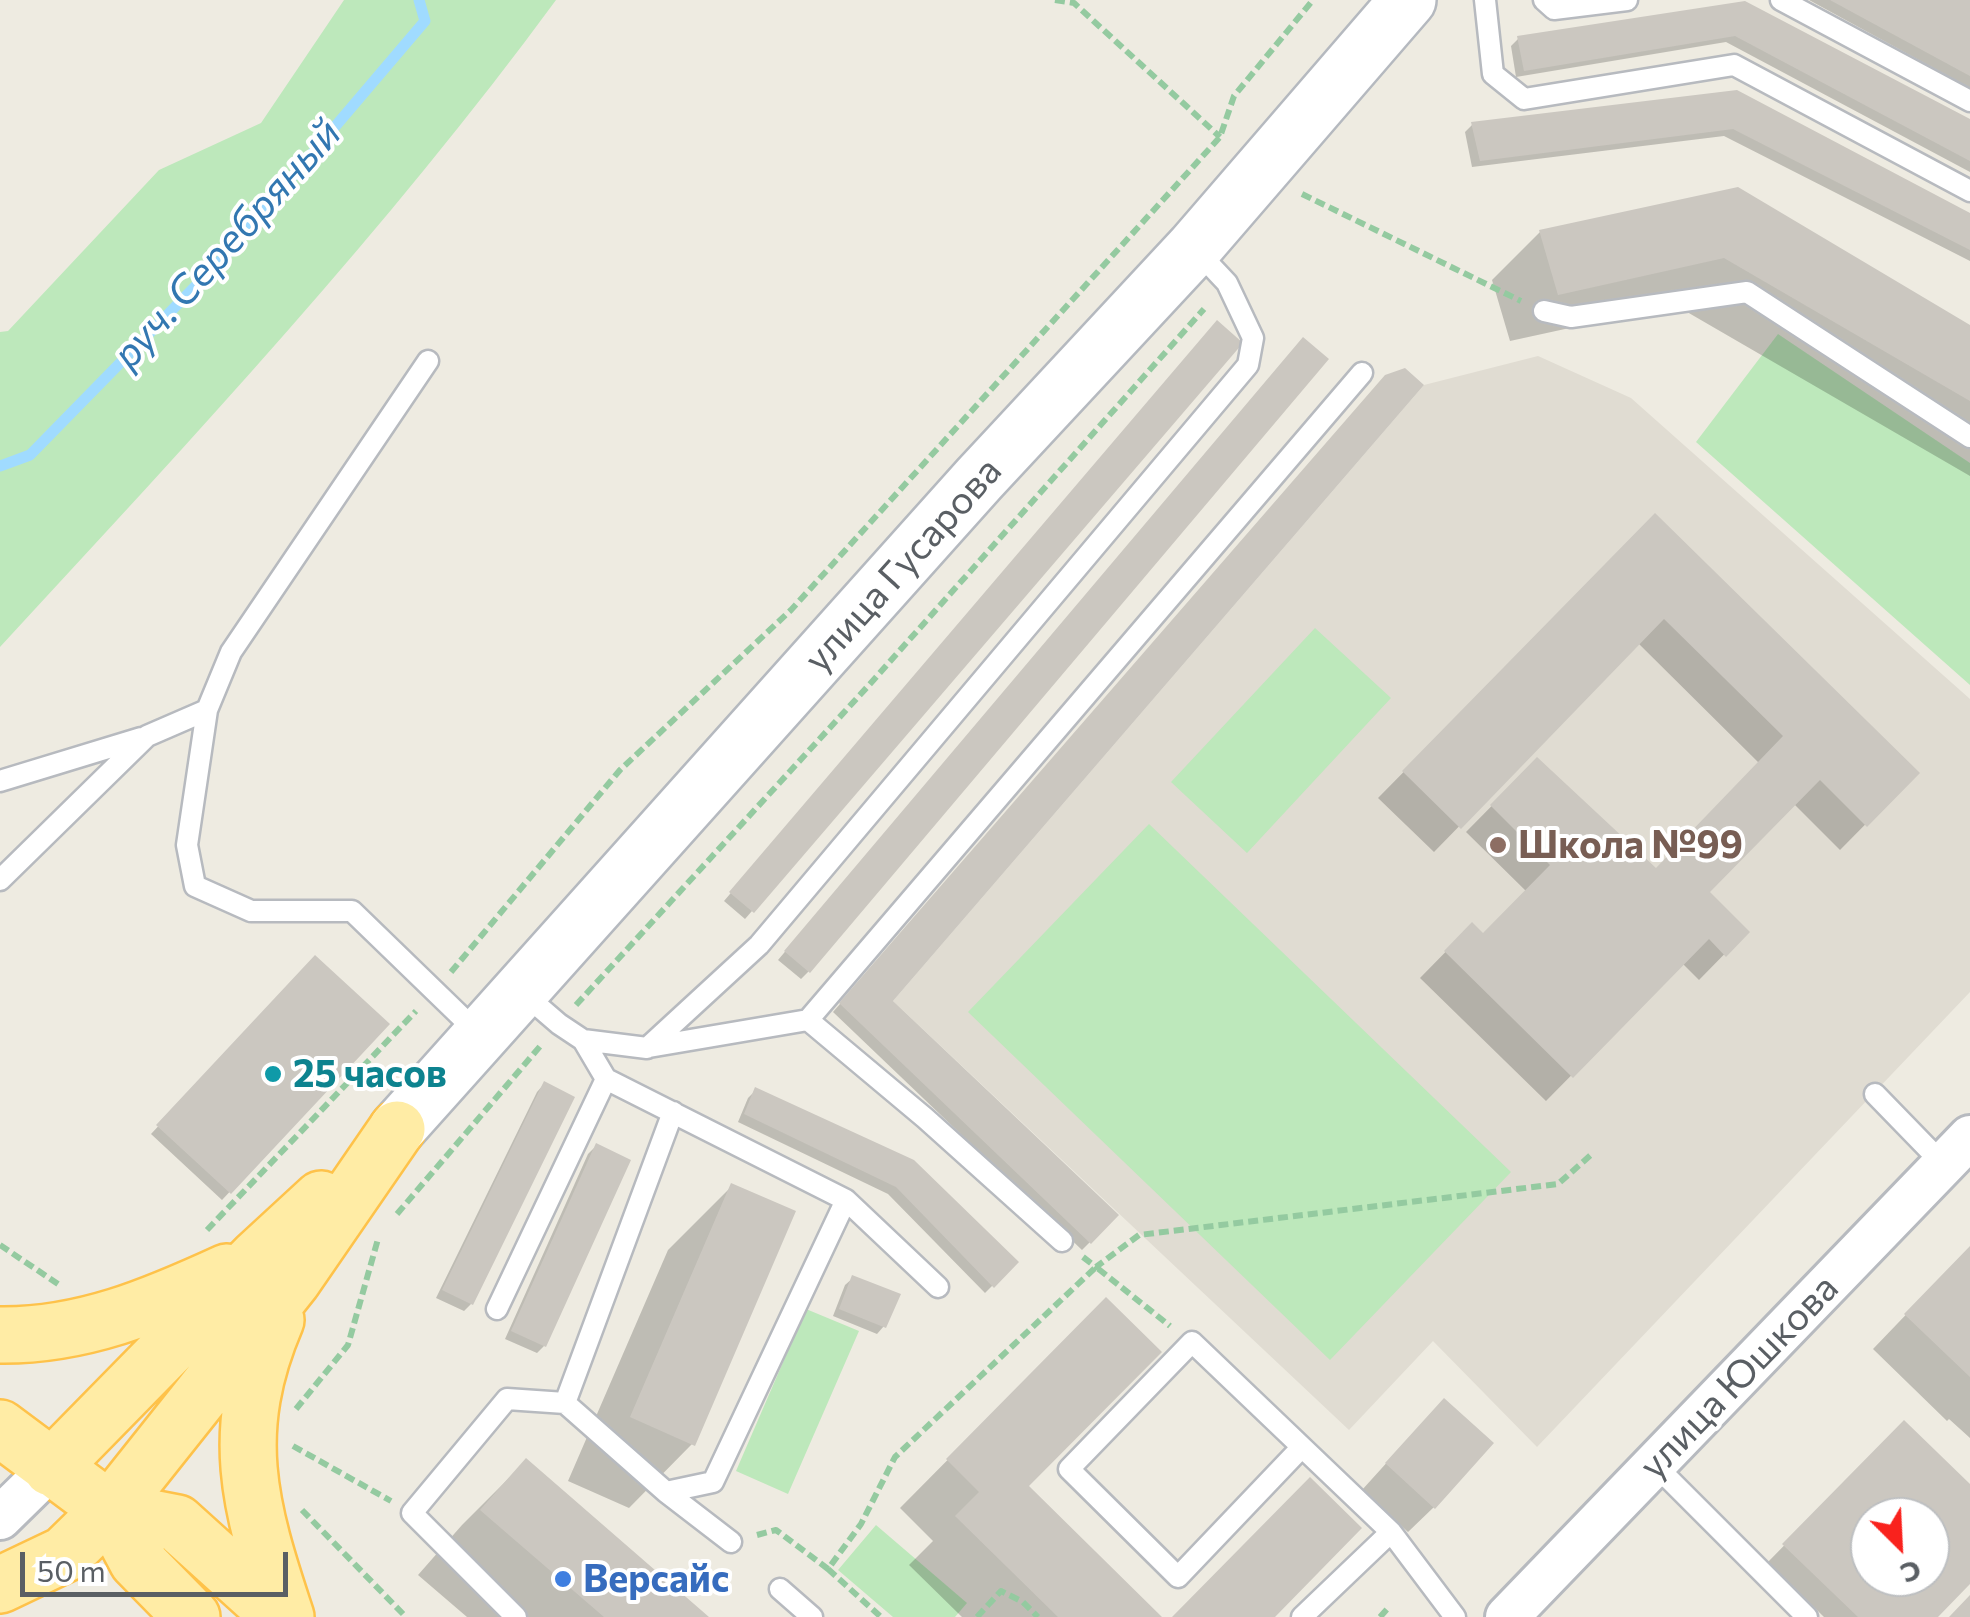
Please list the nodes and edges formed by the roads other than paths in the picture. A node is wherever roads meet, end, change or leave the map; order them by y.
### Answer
1 (1408, 0) edge
2 (1485, 0) edge
3 (1544, 0) edge
4 (1627, 0) edge
5 (1781, 0) edge
6 (1970, 101) edge
7 (1970, 190) edge
8 (1210, 266) junction
9 (1544, 311) road end
10 (428, 361) dead end
11 (1362, 373) dead end
12 (1970, 437) edge
13 (207, 710) junction
14 (148, 736) junction
15 (0, 780) edge
16 (0, 880) edge
17 (540, 1008) junction
18 (808, 1020) junction
19 (480, 1035) junction
20 (583, 1040) junction
21 (647, 1048) junction
22 (606, 1079) junction
23 (1875, 1094) dead end
24 (673, 1112) junction
25 (1956, 1150) edge
26 (846, 1200) junction
27 (1062, 1241) dead end
28 (275, 1269) junction
29 (938, 1287) dead end
30 (497, 1309) dead end
31 (0, 1334) edge
32 (565, 1403) junction
33 (0, 1428) edge
34 (1301, 1448) junction
35 (1654, 1464) junction
36 (51, 1468) junction
37 (666, 1492) junction
38 (110, 1510) junction
39 (0, 1518) edge
40 (1391, 1532) junction
41 (731, 1542) road end
42 (0, 1585) edge
43 (780, 1589) dead end
44 (192, 1617) edge
45 (284, 1617) edge
46 (516, 1617) edge
47 (812, 1617) edge
48 (1302, 1617) edge
49 (1455, 1617) edge
50 (1507, 1617) edge
51 (1808, 1617) edge

1 - 8 main road, улица Гусарова
2 - 7 lane
3 - 4 lane
5 - 6 lane
8 - 17 main road, улица Гусарова
8 - 21 lane
9 - 12 lane
10 - 13 lane
11 - 18 lane
13 - 14 lane
13 - 19 lane
14 - 15 lane
14 - 16 lane
17 - 19 main road, улица Гусарова
17 - 20 lane
18 - 21 lane
18 - 27 lane
19 - 28 main road, улица Гусарова
20 - 21 lane
20 - 22 lane
22 - 24 lane
22 - 30 lane
23 - 25 lane
24 - 26 lane
24 - 32 lane
25 - 35 street, улица Юшкова
26 - 29 lane
26 - 37 lane
28 - 31 main road
28 - 36 main road
28 - 38 main road
28 - 45 main road
32 - 37 lane
32 - 46 lane
33 - 36 main road
34 - 34 lane
34 - 40 lane
35 - 50 street, улица Юшкова
35 - 51 lane
36 - 38 main road
36 - 39 street
37 - 41 lane
38 - 42 main road
38 - 44 main road
38 - 45 main road
40 - 48 lane
40 - 49 lane
43 - 47 lane

